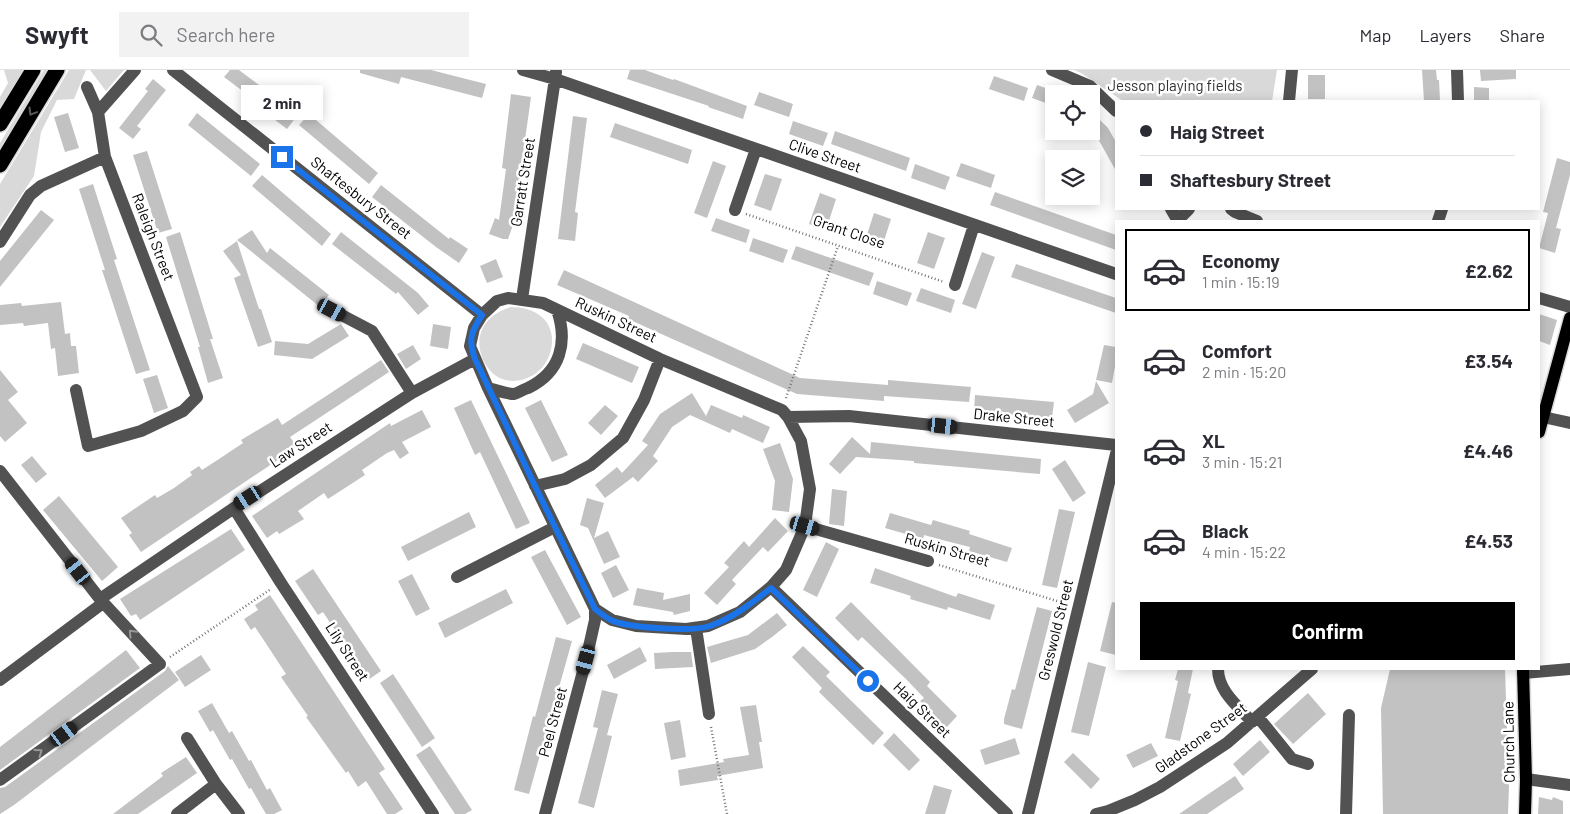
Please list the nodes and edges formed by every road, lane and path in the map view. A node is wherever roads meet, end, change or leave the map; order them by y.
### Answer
1 (33, 70) edge
2 (57, 70) edge
3 (135, 70) edge
4 (173, 70) edge
5 (523, 70) edge
6 (1052, 70) edge
7 (1292, 70) edge
8 (1457, 70) edge
9 (556, 74) edge
10 (87, 87) dead end
11 (1289, 100) edge
12 (1458, 100) edge
13 (1115, 110) edge
14 (98, 112) junction
15 (0, 124) edge
16 (756, 149) junction
17 (104, 157) junction
18 (0, 165) edge
19 (735, 210) joint
20 (1188, 210) edge
21 (1232, 210) edge
22 (1179, 220) edge
23 (1255, 220) edge
24 (974, 225) junction
25 (0, 242) edge
26 (838, 246) junction
27 (1115, 274) edge
28 (955, 286) joint
29 (1540, 298) edge
30 (522, 299) junction
31 (1570, 307) edge
32 (332, 310) dead end
33 (557, 310) junction
34 (482, 315) junction
35 (1570, 318) edge
36 (475, 359) junction
37 (660, 359) junction
38 (488, 388) junction
39 (76, 390) dead end
40 (412, 393) junction
41 (785, 414) junction
42 (1543, 417) junction
43 (1570, 423) edge
44 (1540, 428) edge
45 (1115, 445) edge
46 (1115, 458) edge
47 (0, 471) edge
48 (535, 486) junction
49 (234, 508) junction
50 (805, 526) junction
51 (555, 528) junction
52 (928, 561) joint
53 (456, 577) dead end
54 (281, 583) junction
55 (771, 588) junction
56 (102, 601) junction
57 (1078, 607) junction
58 (595, 609) junction
59 (696, 628) junction
60 (160, 664) junction
61 (1570, 669) edge
62 (1218, 670) edge
63 (1311, 670) edge
64 (1523, 671) edge
65 (0, 680) edge
66 (709, 714) joint
67 (1348, 715) dead end
68 (1255, 719) junction
69 (187, 738) dead end
70 (1308, 764) dead end
71 (1526, 779) junction
72 (0, 780) edge
73 (216, 784) junction
74 (1570, 785) edge
75 (177, 814) edge
76 (239, 814) edge
77 (433, 814) edge
78 (545, 814) edge
79 (727, 814) edge
80 (1007, 814) edge
81 (1028, 814) edge
82 (1096, 814) edge
83 (1346, 814) edge
84 (1525, 814) edge

1 - 15 highway
2 -> 18 highway
3 - 14 street
4 - 34 street, Shaftesbury Street
5 - 9 street, Clive Street
6 - 13 street
7 - 11 street
8 - 12 street
9 - 16 street, Clive Street
9 - 30 street, Garratt Street
10 - 14 street, Raleigh Street
14 - 17 street, Raleigh Street
16 - 19 street
16 - 24 street, Clive Street
17 - 25 street
17 - 39 street, Raleigh Street
19 - 26 path, Grant Close
20 - 22 street
21 - 23 street
24 - 27 street, Clive Street
24 - 28 street
26 - 28 path, Grant Close
26 - 41 path
29 - 31 street
30 - 33 street, Ruskin Street
30 - 34 street, Ruskin Street
32 - 40 street
33 - 37 street, Ruskin Street
33 - 38 street, Ruskin Street
34 - 36 street, Ruskin Street
35 - 42 main road
36 - 38 street, Ruskin Street
36 - 40 street, Law Street
37 - 41 street, Ruskin Street
37 - 48 street, Ruskin Street
38 - 48 street, Ruskin Street
40 - 49 street, Law Street
41 - 45 street, Drake Street
41 - 50 street
42 - 43 street
42 - 44 main road
46 - 57 street, Greswold Street
47 - 56 street
48 - 51 street, Ruskin Street
49 - 54 street, Lily Street
49 - 56 street, Law Street
50 - 52 street, Ruskin Street
50 - 55 street
51 - 53 street
51 - 58 street, Ruskin Street
52 - 57 path, Ruskin Street
54 - 60 path
54 - 77 street, Lily Street
55 - 59 street
55 - 80 street, Haig Street
60 -> 56 street
56 - 65 street, Law Street
57 - 81 street, Greswold Street
58 - 59 street
58 - 78 street, Peel Street
59 - 66 street
72 -> 60 street
61 - 64 street
62 - 68 street
63 - 68 street, Gladstone Street
64 - 71 main road, Church Lane
66 - 79 path
67 - 83 street
68 - 70 street
68 - 82 street, Gladstone Street
69 - 73 street
71 - 74 street
71 - 84 main road, Church Lane
73 - 75 street
73 - 76 street

